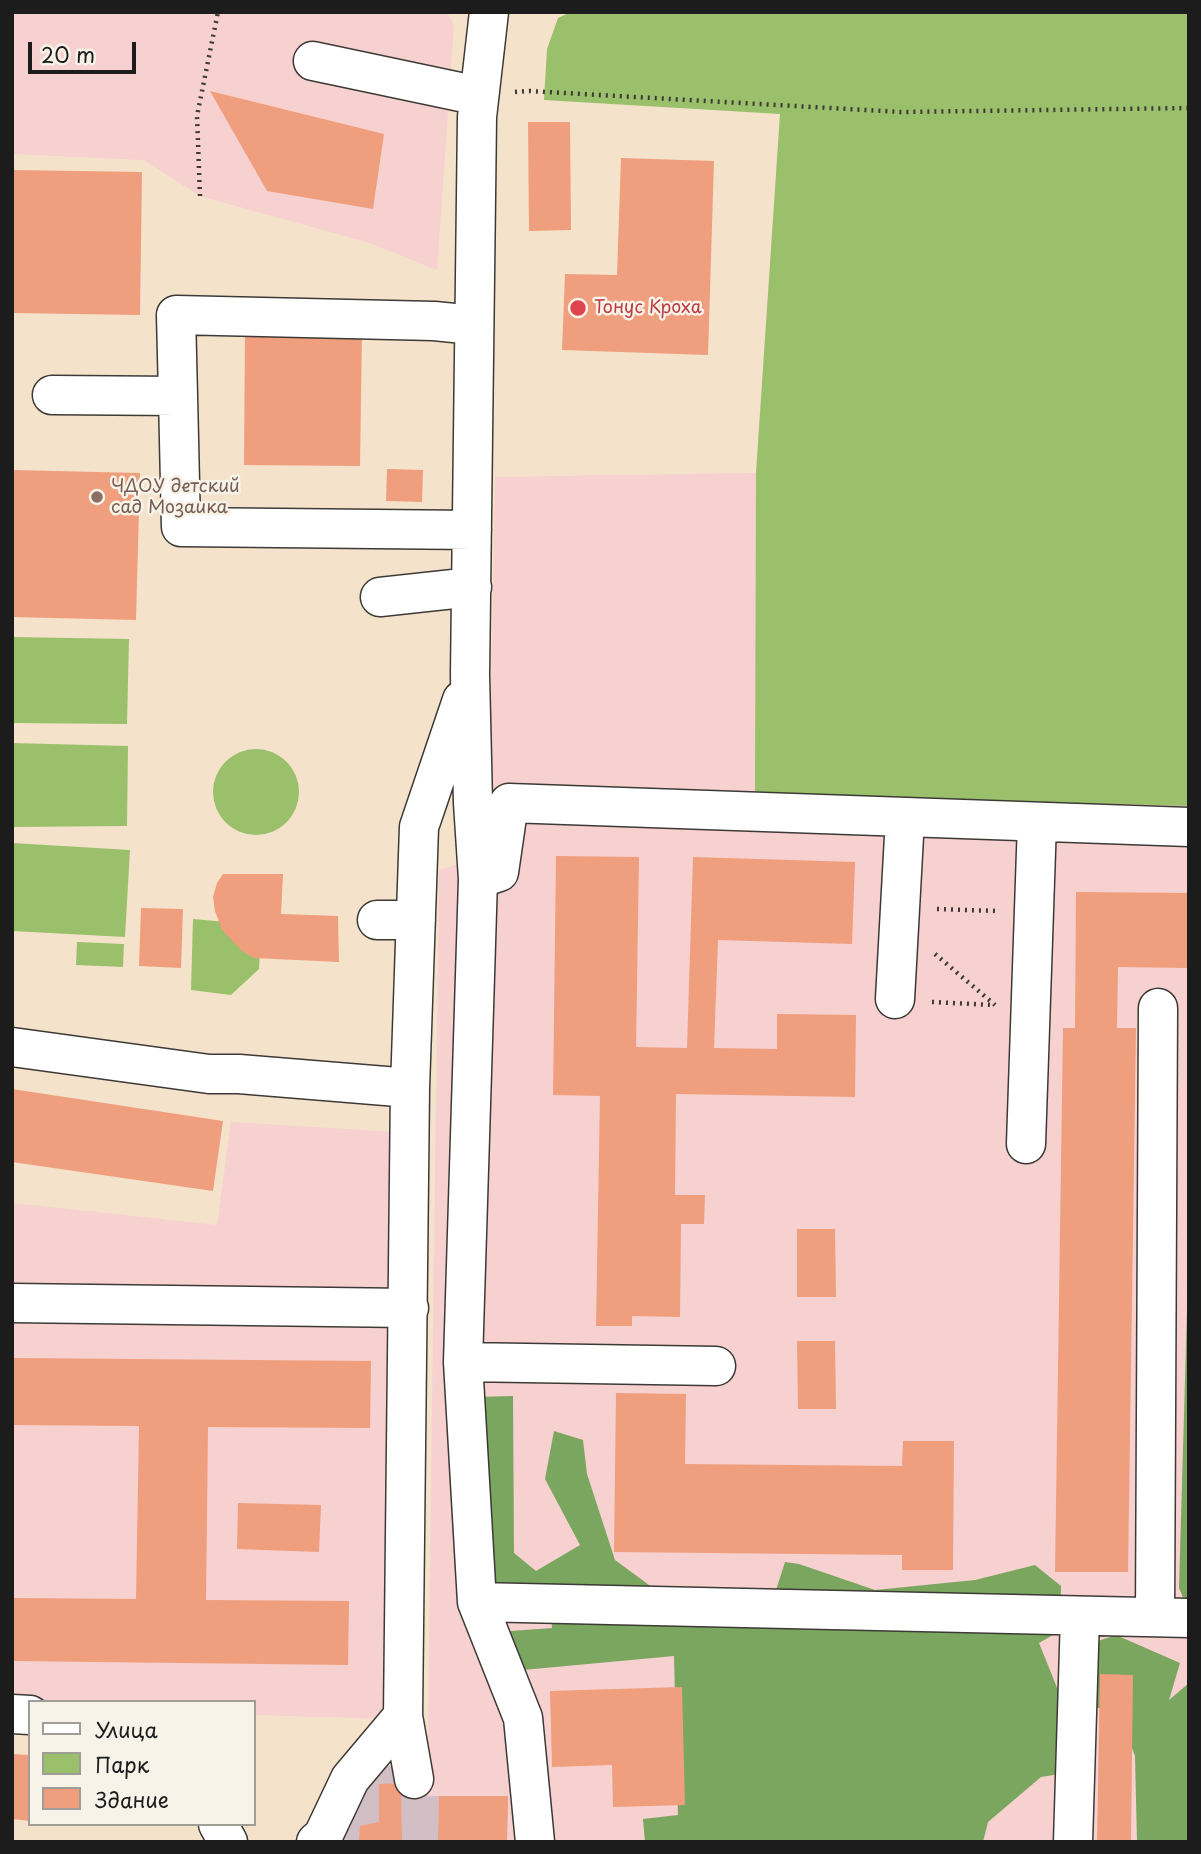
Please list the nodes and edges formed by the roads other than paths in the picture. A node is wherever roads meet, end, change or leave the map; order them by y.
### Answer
1 (489, 12) edge
2 (313, 61) dead end
3 (480, 96) junction
4 (474, 325) junction
5 (52, 395) dead end
6 (178, 396) junction
7 (472, 530) junction
8 (472, 587) junction
9 (380, 597) dead end
10 (470, 675) junction
11 (491, 803) junction
12 (905, 818) junction
13 (1037, 822) junction
14 (1178, 830) edge
15 (377, 920) dead end
16 (416, 920) junction
17 (895, 999) road end
18 (1158, 1007) dead end
19 (12, 1046) edge
20 (411, 1088) junction
21 (1026, 1144) dead end
22 (12, 1303) edge
23 (408, 1308) junction
24 (463, 1362) junction
25 (716, 1366) dead end
26 (477, 1602) junction
27 (1080, 1616) junction
28 (1172, 1618) edge
29 (403, 1716) junction
30 (414, 1779) dead end
31 (219, 1826) edge
32 (228, 1842) edge
33 (316, 1842) edge
34 (535, 1842) edge
35 (1073, 1842) edge

1 - 3 street
2 - 3 street
3 - 4 street
4 - 6 street
4 - 7 street
5 - 6 street
6 - 7 street
7 - 8 street
8 - 9 street
8 - 10 street
10 - 11 street
10 - 16 street
11 - 12 street
11 - 24 street
12 - 13 street
12 - 17 street
13 - 14 street
13 - 21 street
15 - 16 street
16 - 20 street
18 - 28 street
19 - 20 street
20 - 23 street
22 - 23 street
23 - 29 street
24 - 25 street
24 - 26 street
26 - 27 street
26 - 34 street
27 - 28 street
27 - 35 street
29 - 30 street
29 - 33 street
31 - 32 street

